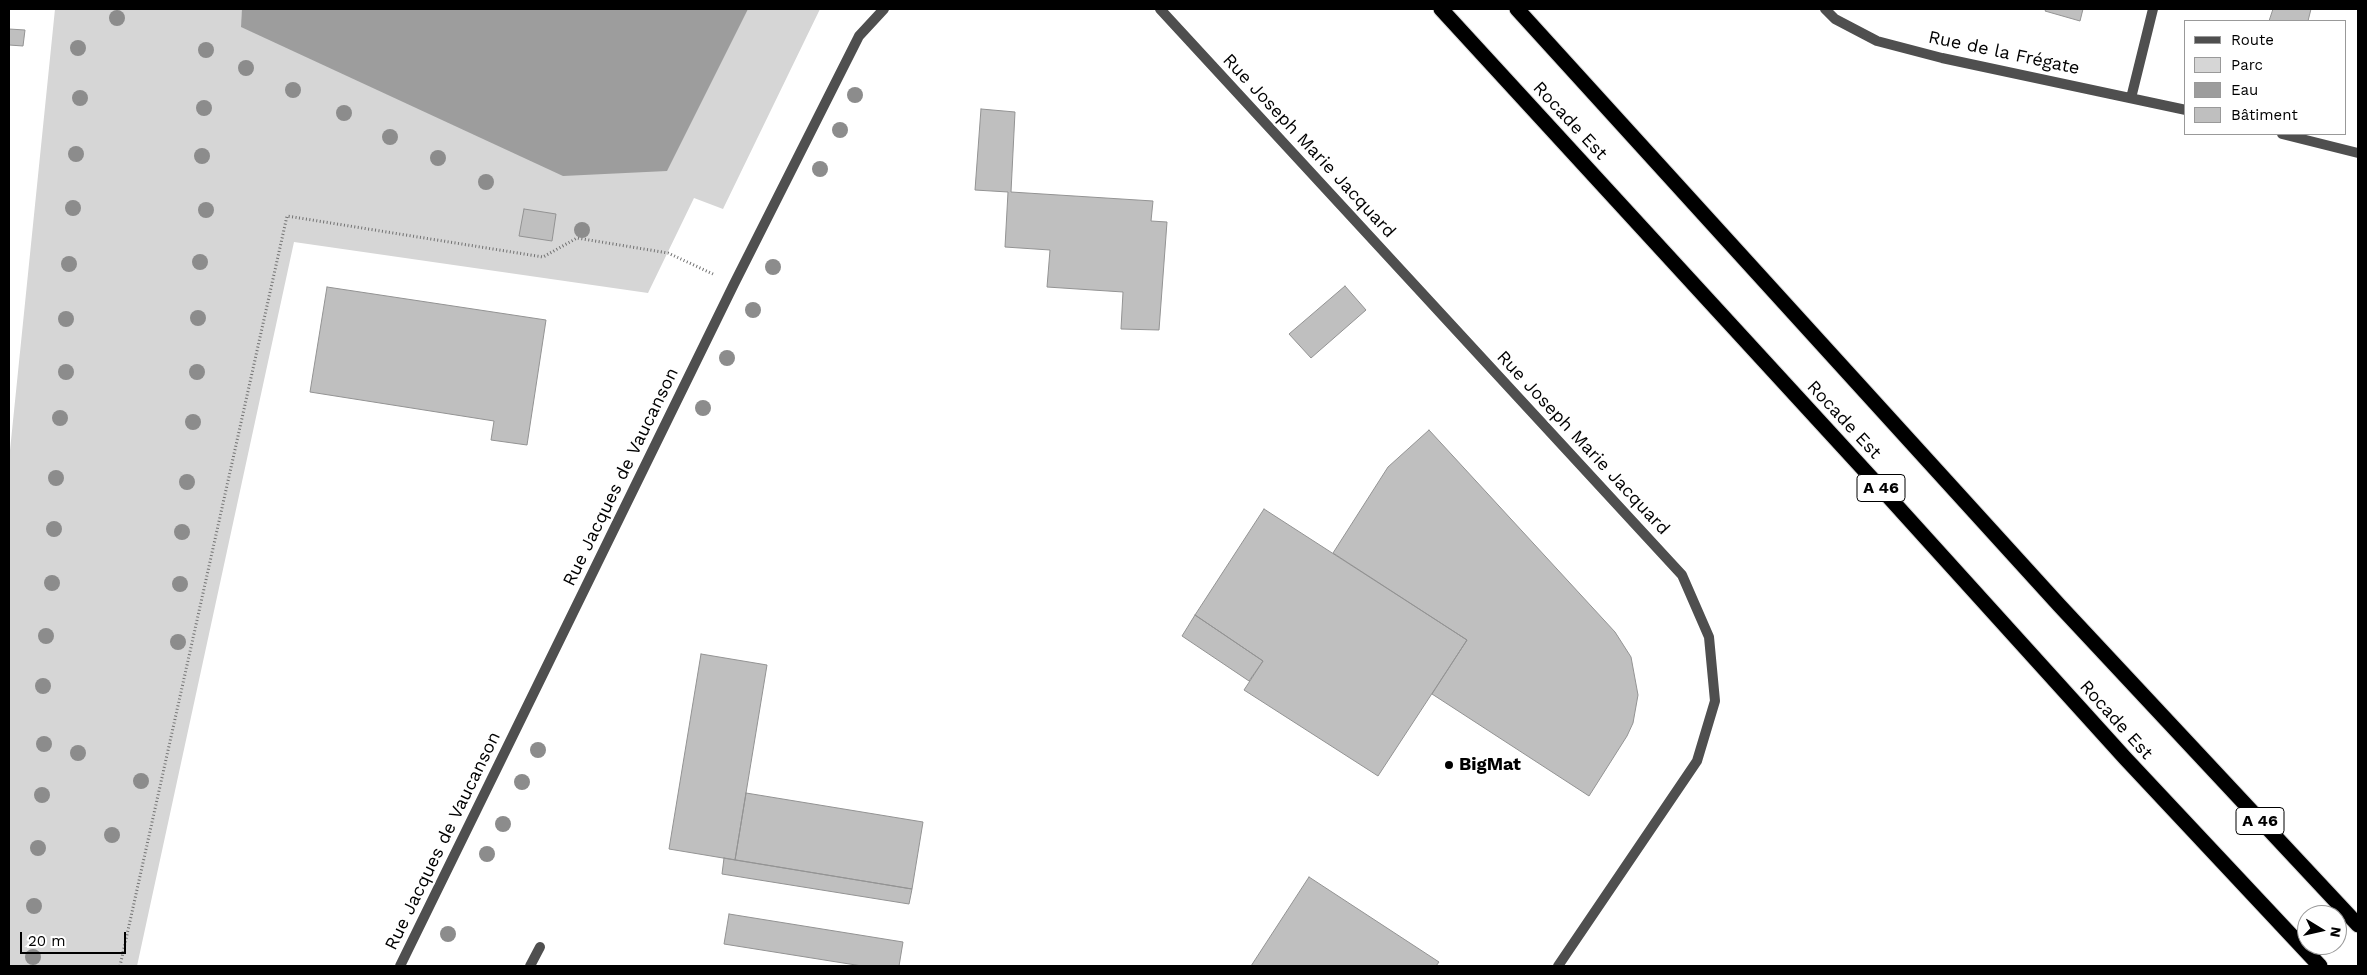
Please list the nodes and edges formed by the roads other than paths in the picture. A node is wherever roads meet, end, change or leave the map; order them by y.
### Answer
1 (884, 9) edge
2 (1160, 9) edge
3 (1441, 9) edge
4 (1517, 9) edge
5 (1824, 9) edge
6 (2153, 9) edge
7 (2130, 98) junction
8 (2184, 110) edge
9 (2286, 135) edge
10 (2358, 153) edge
11 (2358, 925) edge
12 (540, 947) dead end
13 (400, 966) edge
14 (530, 966) edge
15 (1558, 966) edge
16 (2320, 966) edge

1 - 13 street, Rue Jacques de Vaucanson
2 - 15 street, Rue Joseph Marie Jacquard
3 - 16 highway, Rocade Est / A 46
4 - 11 highway, Rocade Est / A 46
5 - 7 street, Rue de la Frégate
6 - 7 street
7 - 8 street, Rue de la Frégate
9 - 10 street
12 - 14 street

